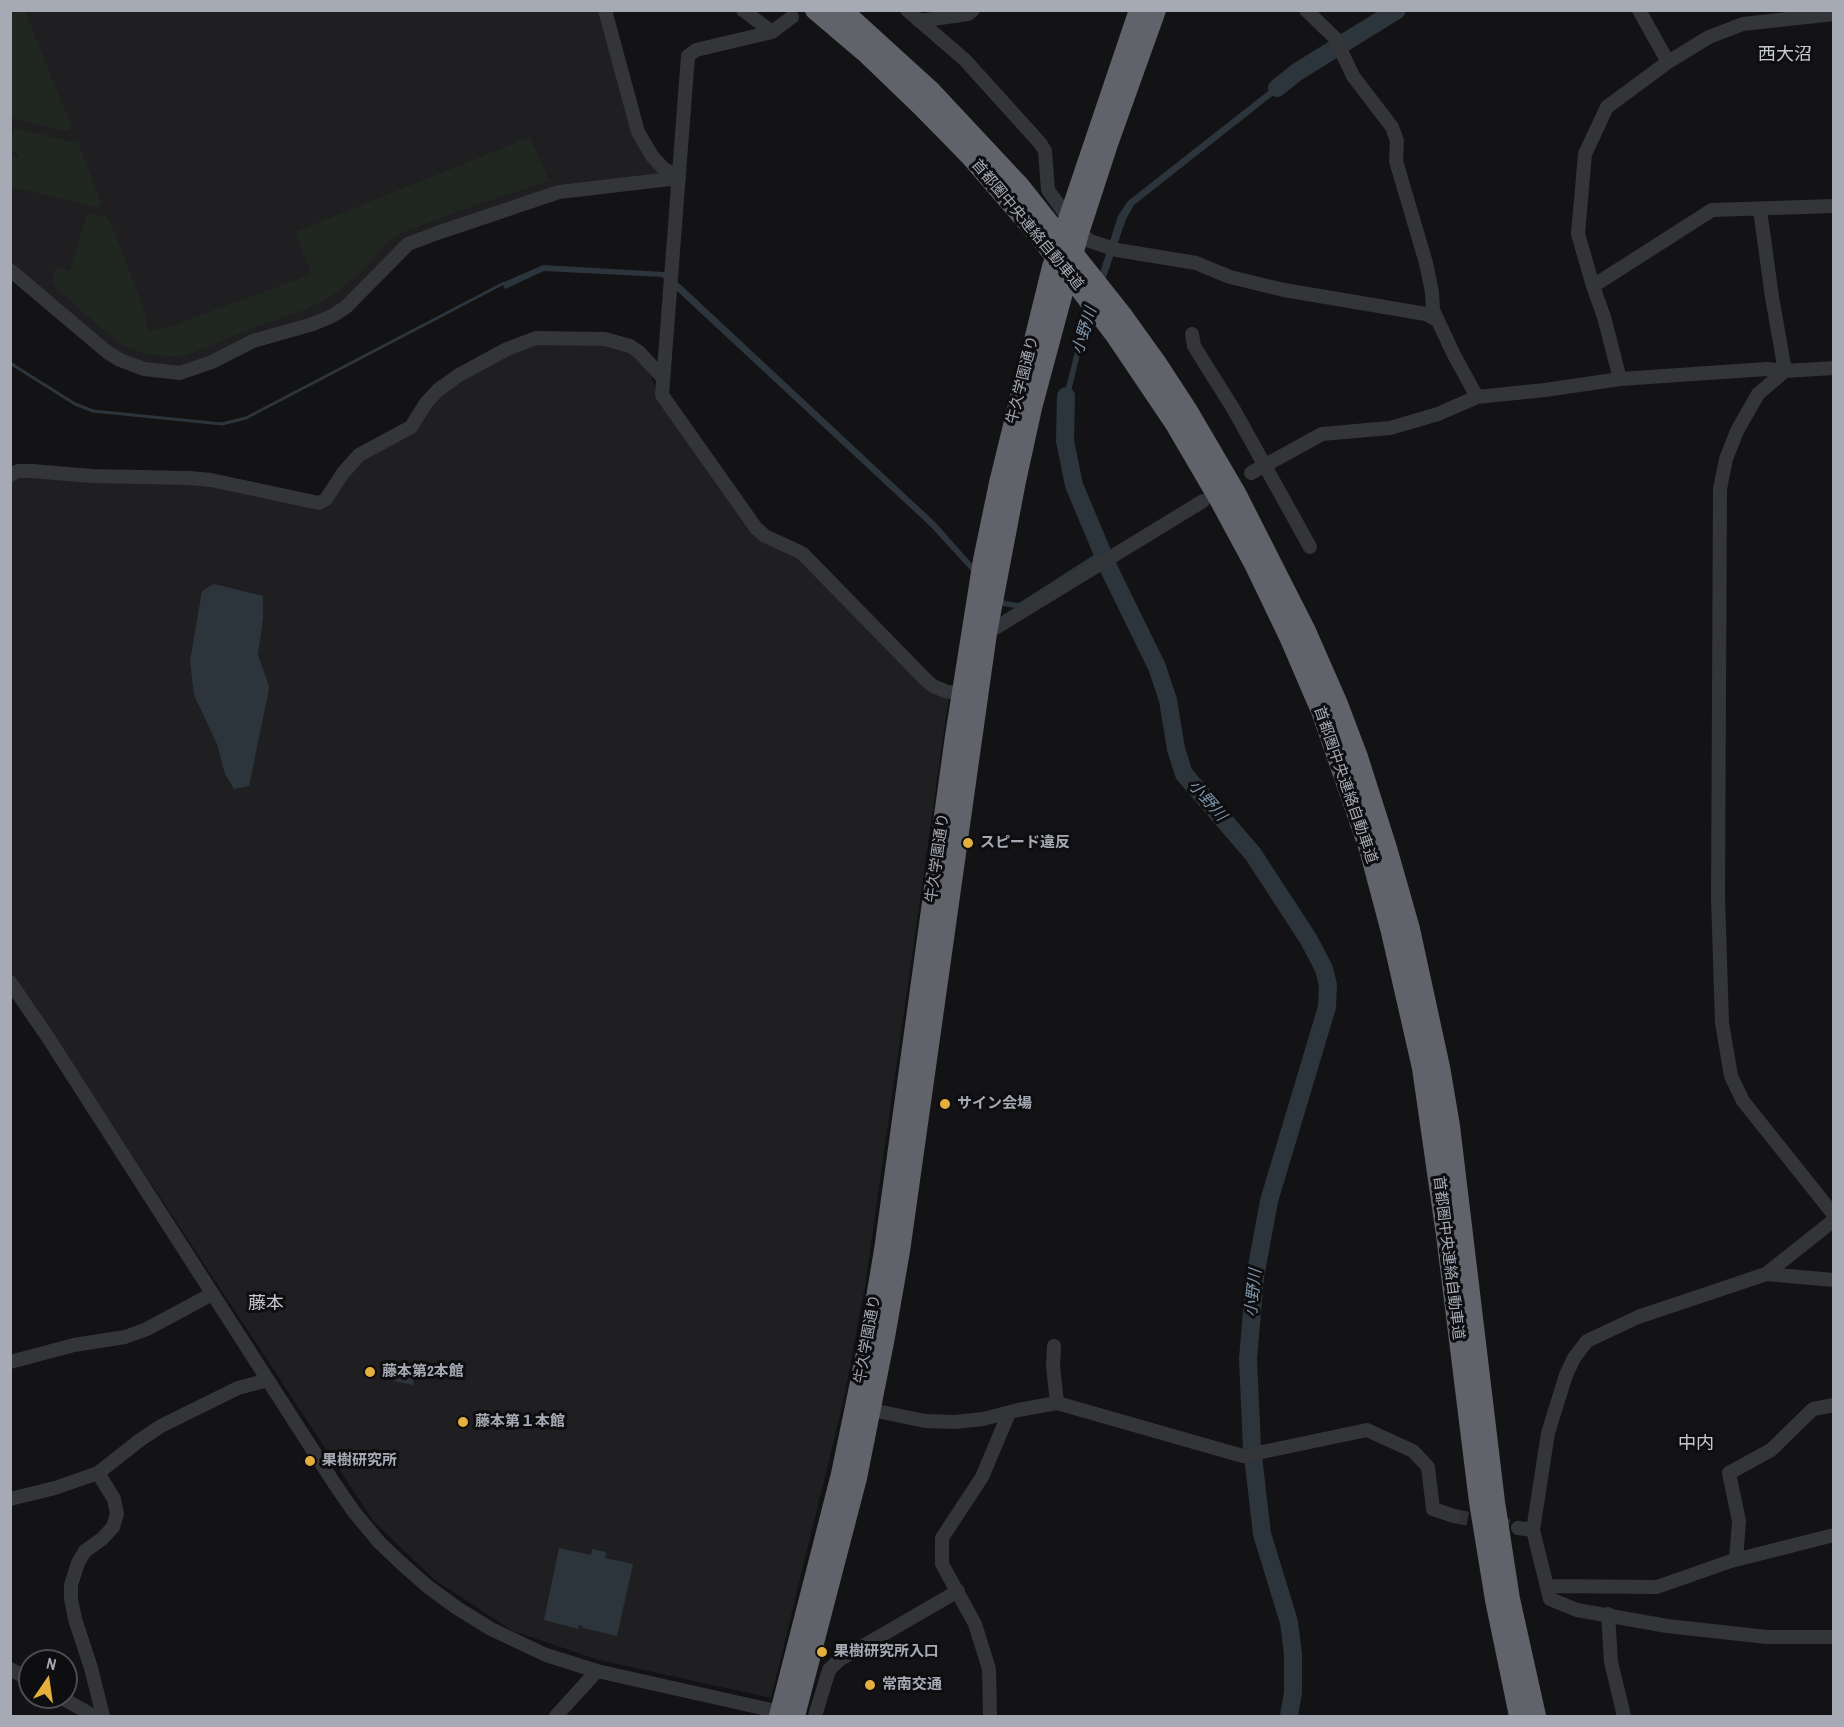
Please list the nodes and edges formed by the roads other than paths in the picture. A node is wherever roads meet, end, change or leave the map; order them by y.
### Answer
1 (605, 10) edge
2 (743, 10) edge
3 (816, 10) edge
4 (842, 10) edge
5 (908, 10) edge
6 (973, 10) edge
7 (1139, 10) edge
8 (1156, 10) edge
9 (1306, 10) edge
10 (1639, 10) edge
11 (1833, 14) edge
12 (792, 17) dead end
13 (1742, 17) edge
14 (919, 21) junction
15 (772, 33) junction
16 (1668, 62) junction
17 (679, 178) junction
18 (1833, 206) edge
19 (1760, 210) junction
20 (1067, 218) junction
21 (1079, 233) junction
22 (10, 270) edge
23 (1593, 286) junction
24 (1437, 320) junction
25 (1192, 334) dead end
26 (1833, 368) edge
27 (1785, 371) junction
28 (663, 378) junction
29 (1620, 379) junction
30 (1477, 397) junction
31 (1265, 465) junction
32 (1251, 473) dead end
33 (10, 475) edge
34 (1203, 501) dead end
35 (1310, 548) dead end
36 (987, 633) junction
37 (969, 696) junction
38 (10, 982) edge
39 (1833, 1215) edge
40 (1833, 1220) edge
41 (1766, 1274) junction
42 (1833, 1280) edge
43 (212, 1294) junction
44 (1054, 1347) dead end
45 (10, 1362) edge
46 (268, 1380) junction
47 (1057, 1403) junction
48 (1833, 1405) edge
49 (872, 1410) junction
50 (1010, 1413) junction
51 (98, 1473) junction
52 (10, 1499) edge
53 (1454, 1516) tunnel mouth
54 (1518, 1528) tunnel mouth
55 (1533, 1530) junction
56 (1833, 1535) edge
57 (1736, 1560) junction
58 (1546, 1586) junction
59 (958, 1592) junction
60 (1608, 1614) junction
61 (1833, 1637) edge
62 (597, 1671) junction
63 (78, 1707) edge
64 (94, 1716) edge
65 (102, 1716) edge
66 (556, 1716) edge
67 (794, 1716) edge
68 (990, 1716) edge
69 (1519, 1716) edge
70 (1536, 1716) edge
71 (1624, 1716) edge

1 - 17 street
2 - 15 street
3 - 69 highway, 首都圏中央連絡自動車道
4 - 70 highway, 首都圏中央連絡自動車道
5 - 14 street
6 - 14 street
7 - 20 highway, 牛久学園通り
8 - 21 highway, 牛久学園通り
9 - 24 street
10 - 16 street
11 - 13 street
12 - 15 street
13 - 16 street
14 - 20 street
15 - 17 street
16 - 23 street
17 - 22 street
17 - 28 street
18 - 19 street
19 - 23 street
19 - 27 street
20 - 21 street
20 - 37 highway, 牛久学園通り
21 - 24 street
21 - 36 highway, 牛久学園通り
23 - 29 street
24 - 30 street
25 - 31 street
26 - 27 street
27 - 29 street
27 - 39 street
28 - 33 street
28 - 37 street
29 - 30 street
30 - 31 street
31 - 32 street
31 - 35 street
34 - 36 street
36 - 37 highway, 牛久学園通り
37 - 49 highway, 牛久学園通り
37 - 67 highway, 牛久学園通り
38 - 43 street
40 - 41 street
41 - 42 street
41 - 55 street
43 - 45 street
43 - 46 street
44 - 47 street
46 - 51 street
46 - 62 street
47 - 50 street
47 - 53 street
48 - 57 street
49 - 50 street
49 - 67 highway, 牛久学園通り
50 - 59 street
51 - 52 street
51 - 65 street
54 - 55 street
55 - 58 street
56 - 57 street
57 - 58 street
58 - 60 street
59 - 67 street
59 - 68 street
60 - 61 street
60 - 71 street
62 - 66 street
62 - 67 street
63 - 64 street

